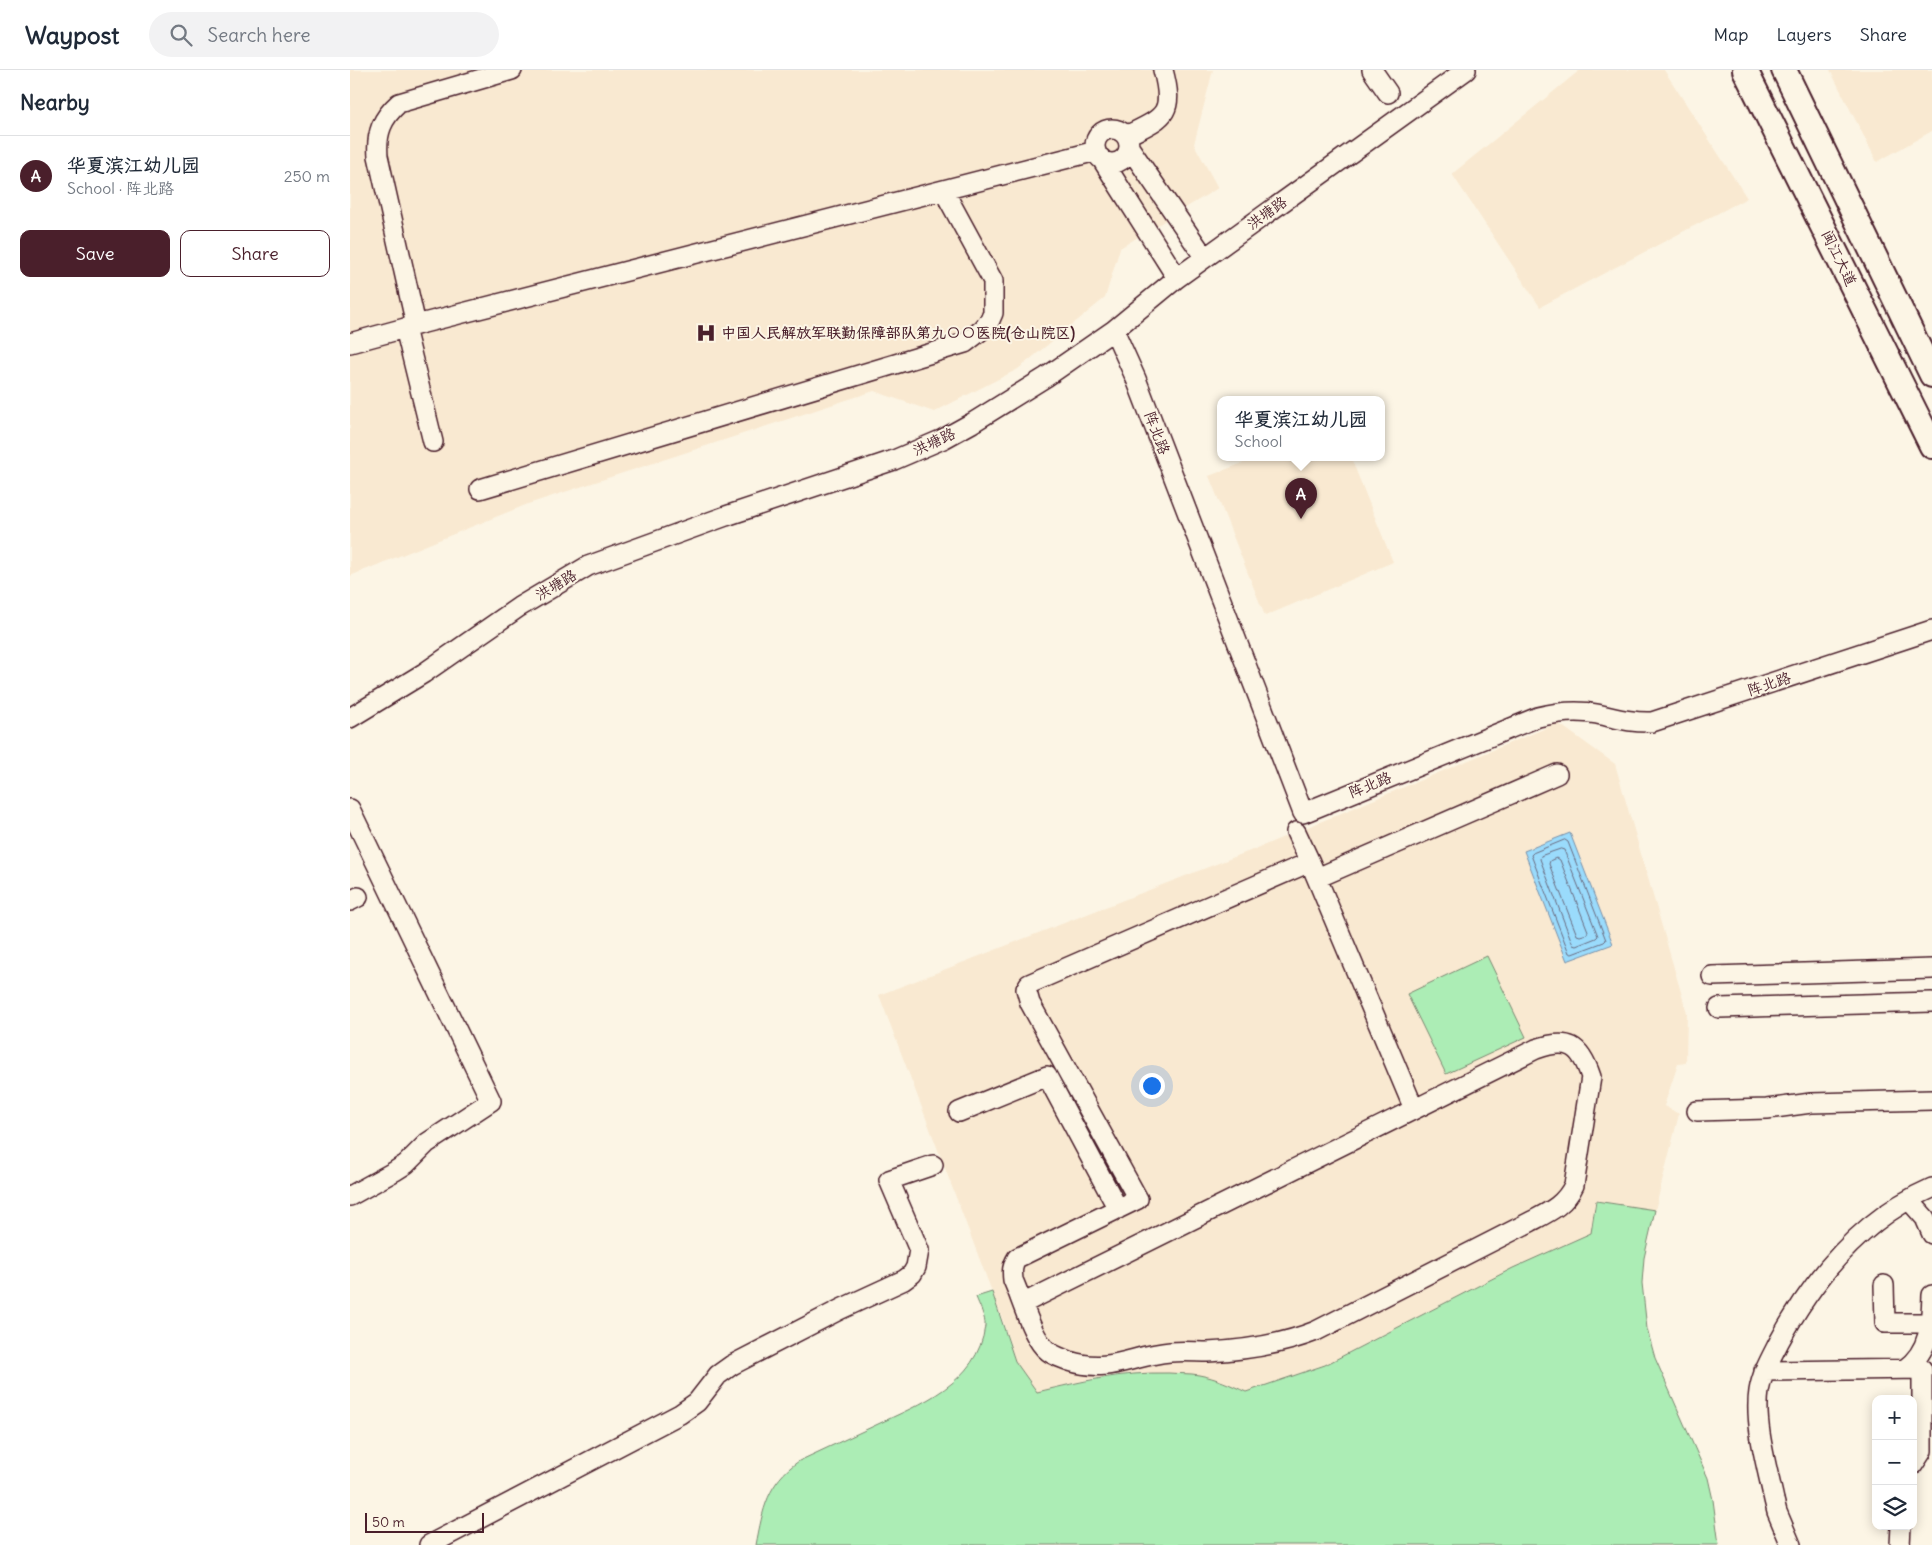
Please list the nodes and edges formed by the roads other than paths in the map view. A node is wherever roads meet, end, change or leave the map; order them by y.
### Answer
1 (512, 70) edge
2 (1163, 70) edge
3 (1372, 70) edge
4 (1466, 70) edge
5 (1745, 70) edge
6 (1784, 70) edge
7 (1388, 93) dead end
8 (1128, 142) junction
9 (1099, 155) junction
10 (944, 191) junction
11 (1205, 258) junction
12 (1177, 278) junction
13 (411, 326) junction
14 (1114, 330) junction
15 (350, 344) edge
16 (1932, 375) edge
17 (433, 442) dead end
18 (1932, 446) edge
19 (480, 489) dead end
20 (1932, 630) edge
21 (1891, 644) junction
22 (1932, 644) edge
23 (350, 718) edge
24 (1557, 774) dead end
25 (350, 809) edge
26 (1296, 832) dead end
27 (1314, 870) junction
28 (1932, 968) edge
29 (1712, 976) dead end
30 (1932, 1002) edge
31 (1719, 1008) dead end
32 (1932, 1100) edge
33 (1414, 1109) junction
34 (959, 1112) dead end
35 (1697, 1112) dead end
36 (1099, 1128) junction
37 (1080, 1138) junction
38 (933, 1165) dead end
39 (1932, 1188) edge
40 (350, 1196) edge
41 (1909, 1200) junction
42 (1118, 1209) junction
43 (1932, 1234) edge
44 (1884, 1285) dead end
45 (1932, 1295) edge
46 (1024, 1303) junction
47 (1932, 1323) edge
48 (1905, 1369) junction
49 (1764, 1371) junction
50 (1917, 1458) edge
51 (1901, 1530) edge
52 (430, 1545) edge
53 (1791, 1545) edge
54 (1900, 1545) edge

1 - 13 street
2 - 8 street
3 - 7 street
4 - 11 street, 洪塘路
5 - 18 main road, 闽江大道
6 - 16 main road
8 - 9 street
8 - 9 street
8 - 11 street
9 - 10 street
9 - 12 street
10 - 13 street
10 - 19 street
11 - 12 street, 洪塘路
12 - 14 street, 洪塘路
13 - 15 street
13 - 17 street
14 - 21 street, 阵北路
14 - 23 street, 洪塘路
20 - 21 street, 阵北路
21 - 22 street
24 - 27 street
25 - 40 street
26 - 27 street
27 - 33 street
27 - 36 street
28 - 29 street
30 - 31 street
32 - 35 street
33 - 46 street
33 - 46 street
34 - 37 street
36 - 37 street
36 - 42 street
37 - 42 street
38 - 52 street
39 - 41 street
41 - 43 street
41 - 49 street
42 - 46 street
44 - 47 street
45 - 47 street
47 - 48 street
48 - 49 street
48 - 50 street
49 - 53 street
51 - 54 street

